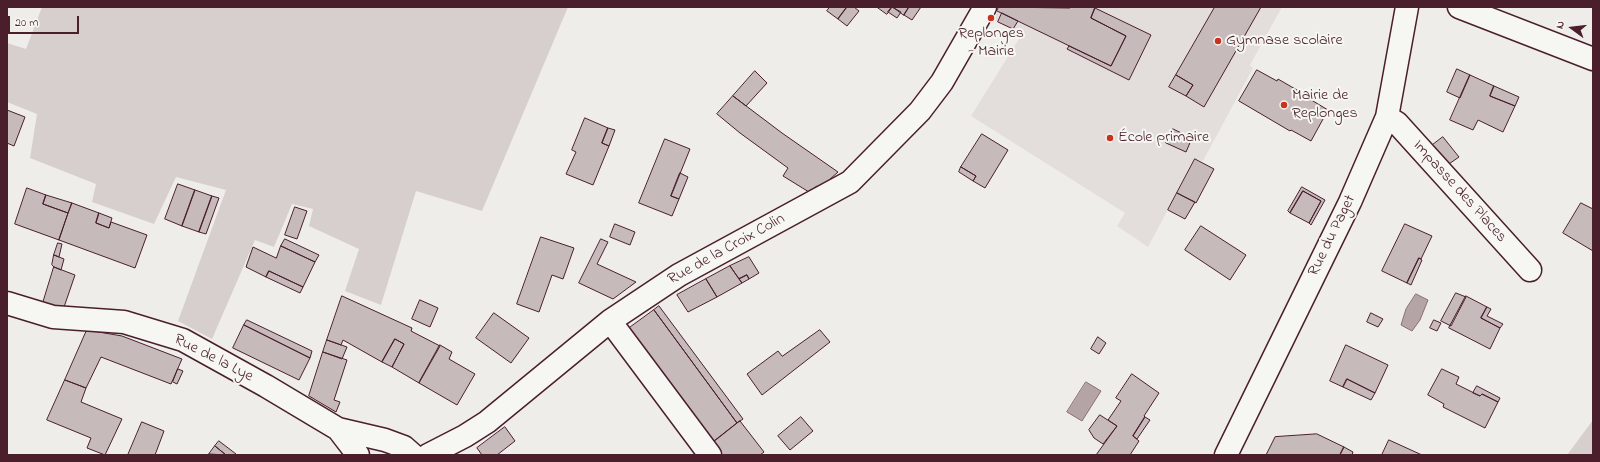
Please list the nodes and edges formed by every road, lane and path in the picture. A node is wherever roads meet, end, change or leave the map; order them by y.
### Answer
1 (984, 7) edge
2 (1407, 7) edge
3 (1459, 7) edge
4 (1593, 59) edge
5 (1387, 117) junction
6 (1530, 270) dead end
7 (7, 303) edge
8 (610, 321) junction
9 (338, 429) junction
10 (358, 455) edge
11 (413, 455) edge
12 (428, 455) edge
13 (710, 455) edge
14 (1226, 455) edge

1 - 8 street, Rue de la Croix Colin
2 - 5 street, Rue du Paget
3 - 4 street
5 - 6 street, Impasse des Places
5 - 14 street, Rue du Paget
7 - 9 street, Rue de la Lye
8 - 12 street, Rue de la Croix Colin
8 - 13 street
9 - 10 street, Rue de la Lye
9 - 11 street, Rue de la Lye

